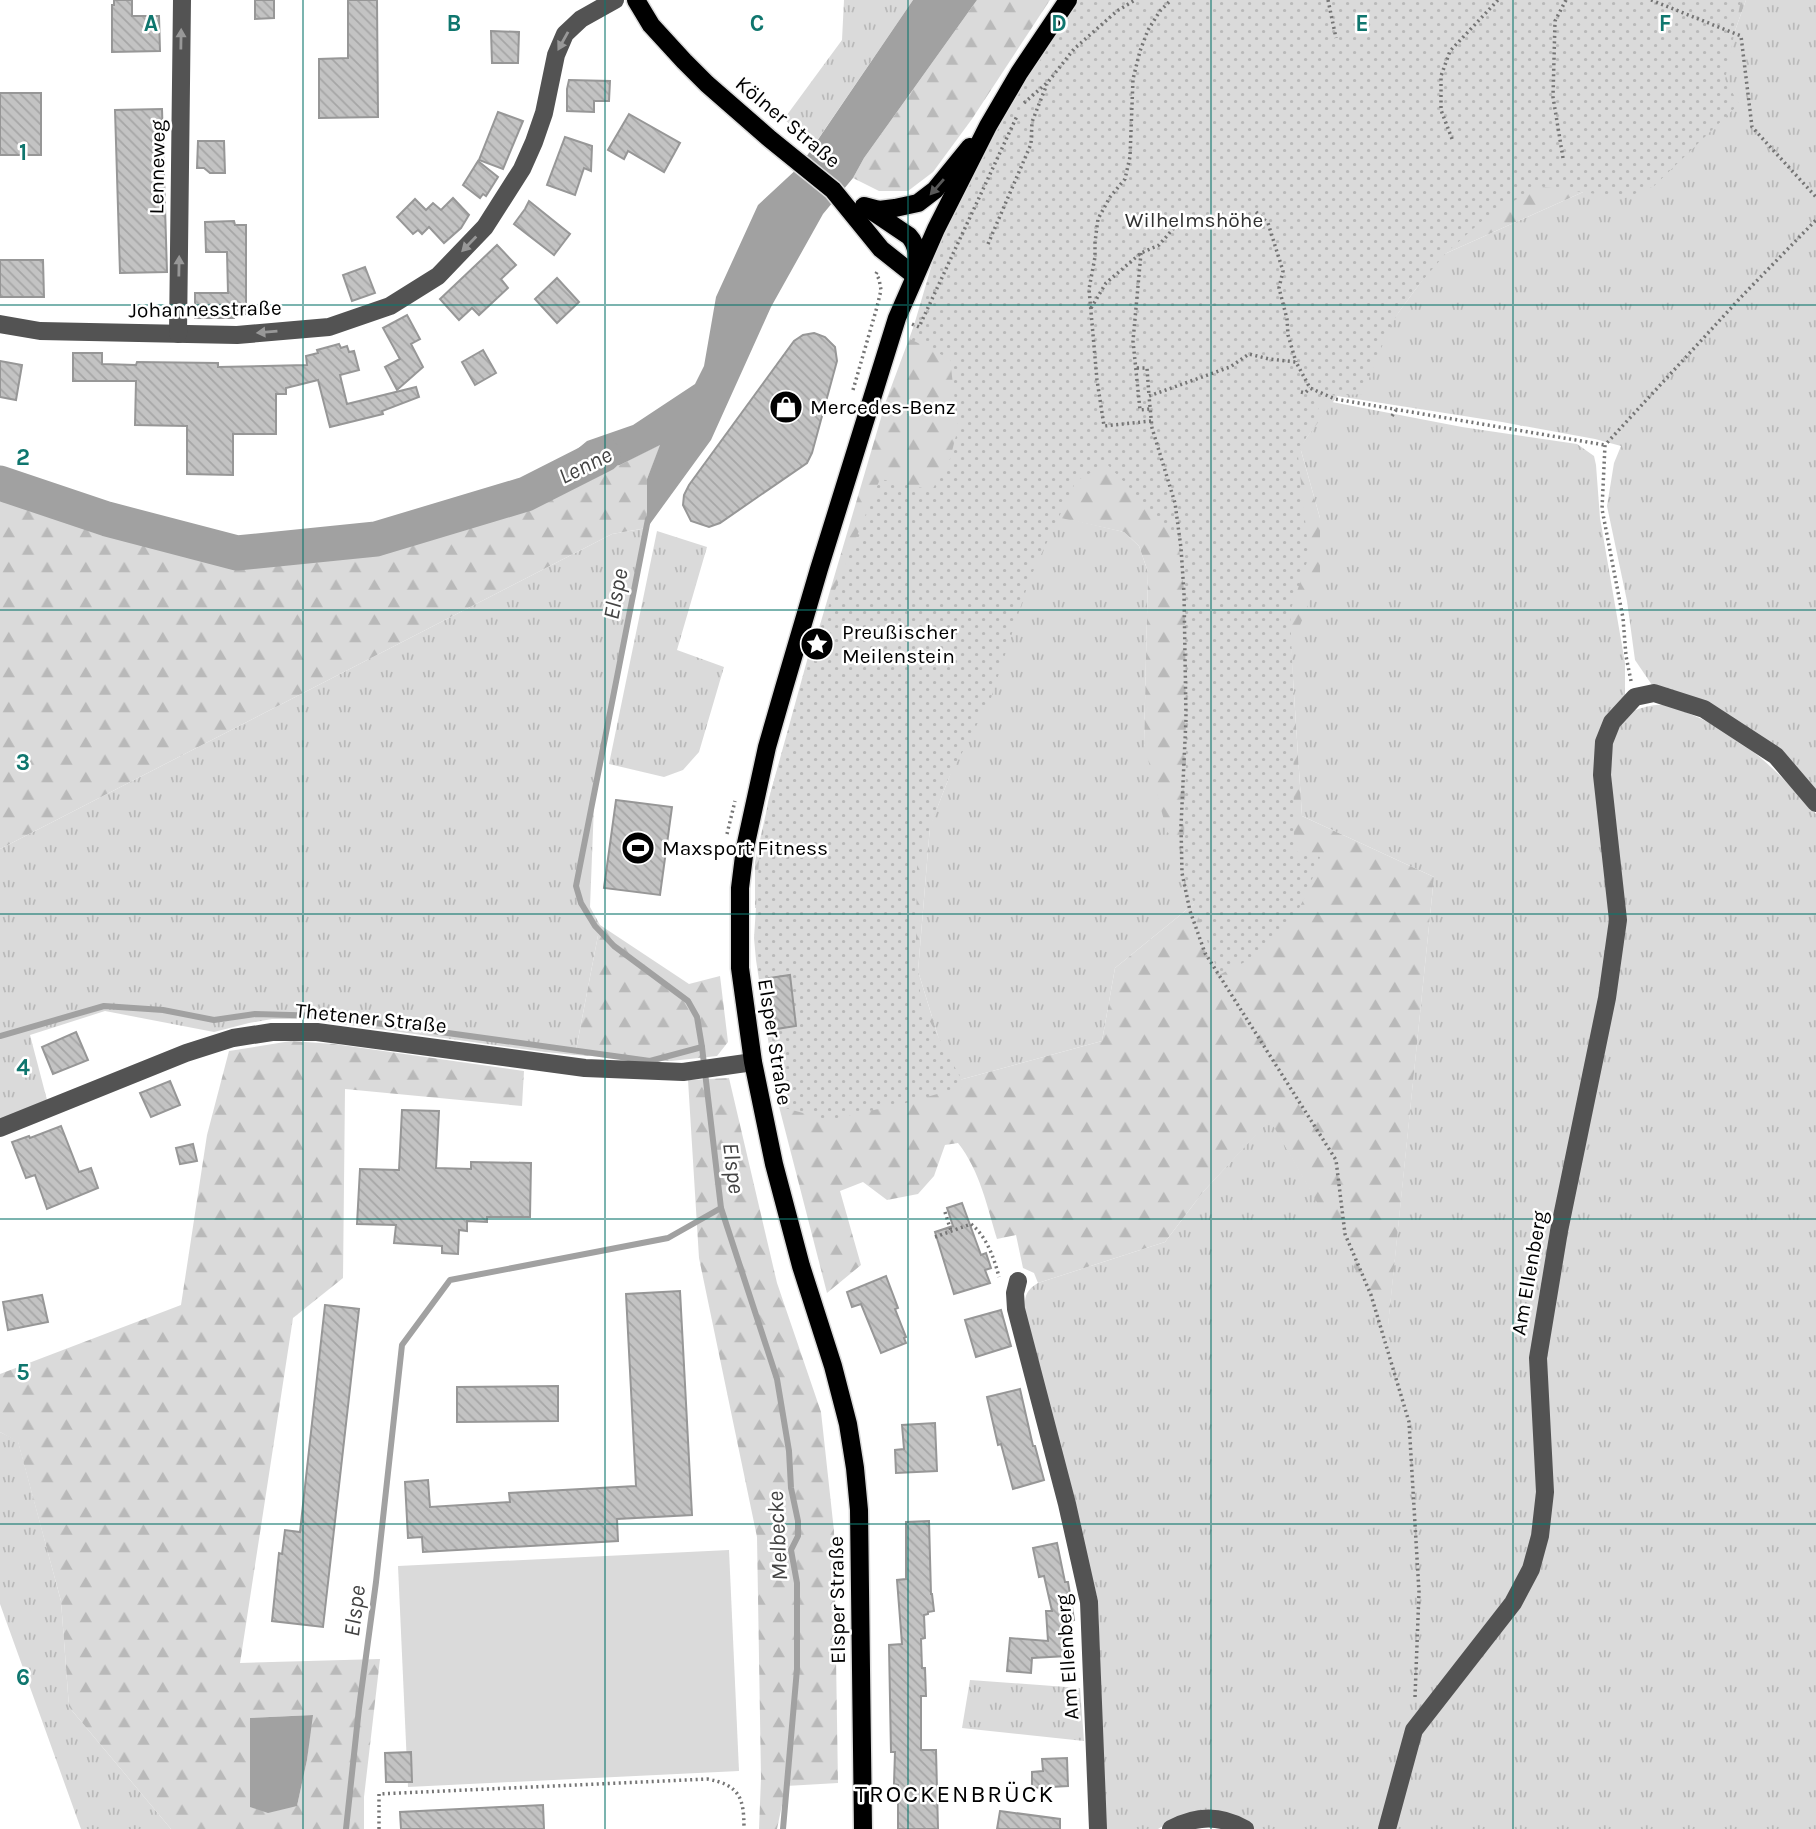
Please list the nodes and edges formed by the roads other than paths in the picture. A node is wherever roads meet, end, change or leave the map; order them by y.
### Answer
1 (182, 0) edge
2 (615, 0) edge
3 (636, 0) edge
4 (1068, 0) edge
5 (988, 126) junction
6 (833, 190) junction
7 (864, 206) junction
8 (915, 276) junction
9 (0, 324) edge
10 (178, 334) junction
11 (1816, 803) edge
12 (753, 1062) junction
13 (0, 1128) edge
14 (1009, 1280) road end
15 (863, 1829) edge
16 (1098, 1829) edge
17 (1171, 1829) edge
18 (1245, 1829) edge
19 (1387, 1829) edge

10 -> 1 street, Lenneweg
2 -> 10 street, Johannesstraße
3 - 6 main road, Kölner Straße
4 - 5 main road
5 -> 7 main road
5 - 8 main road, Elsper Straße
6 - 7 main road
6 - 8 main road, Kölner Straße
7 - 8 main road
8 - 12 main road, Elsper Straße
9 - 10 street, Johannesstraße
11 - 19 street, Am Ellenberg
12 - 13 street, Thetener Straße
12 - 15 main road, Elsper Straße
14 - 16 street, Am Ellenberg
17 - 18 street

